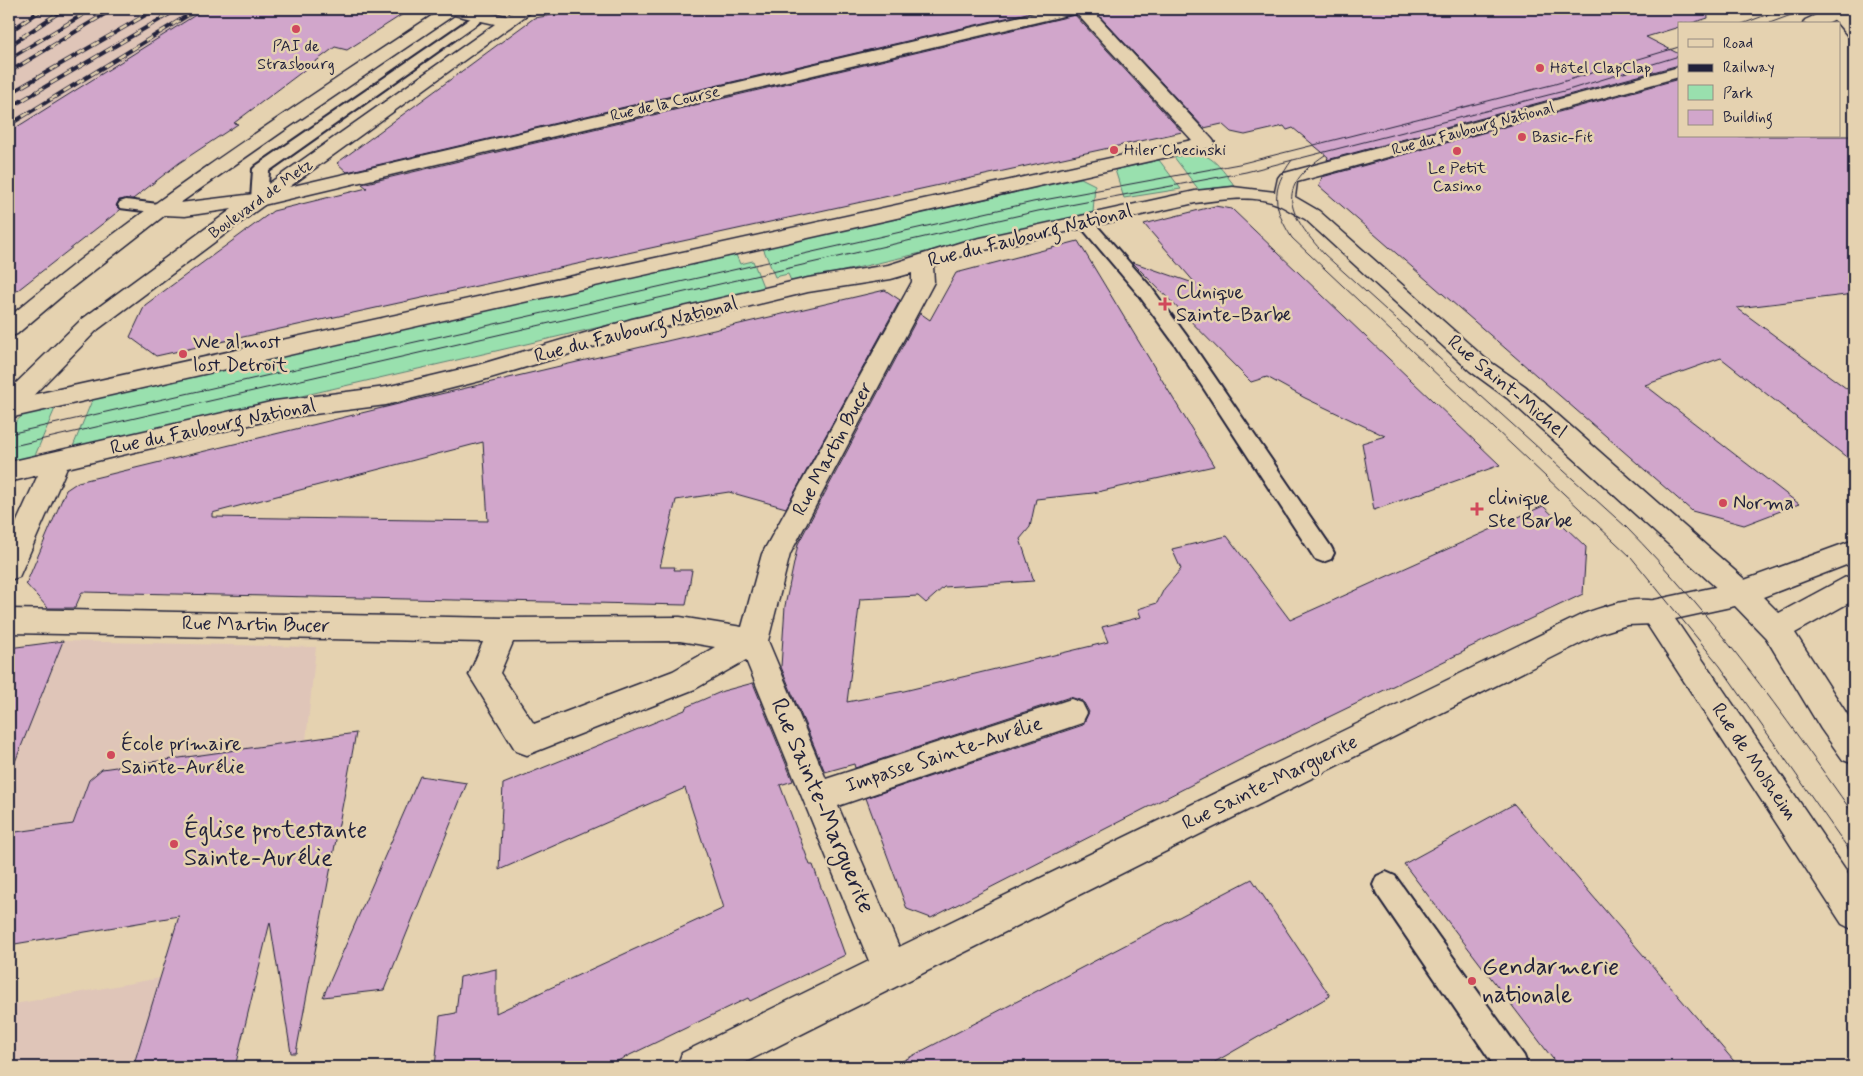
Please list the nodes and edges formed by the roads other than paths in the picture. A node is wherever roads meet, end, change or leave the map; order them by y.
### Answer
1 (453, 9) edge
2 (1071, 9) edge
3 (1082, 9) edge
4 (1837, 10) edge
5 (487, 12) edge
6 (524, 13) edge
7 (1814, 22) edge
8 (1854, 32) edge
9 (1678, 72) edge
10 (1274, 198) junction
11 (259, 200) junction
12 (126, 205) dead end
13 (160, 208) junction
14 (1084, 221) junction
15 (922, 262) junction
16 (9, 329) edge
17 (9, 405) edge
18 (9, 409) edge
19 (57, 461) junction
20 (9, 472) edge
21 (1854, 552) edge
22 (1323, 553) dead end
23 (9, 569) edge
24 (1854, 586) edge
25 (1741, 593) junction
26 (1654, 612) junction
27 (9, 621) edge
28 (1776, 629) junction
29 (503, 630) junction
30 (753, 641) junction
31 (1071, 713) dead end
32 (1854, 750) edge
33 (818, 796) junction
34 (1386, 885) dead end
35 (1854, 912) edge
36 (891, 970) junction
37 (696, 1067) edge
38 (1513, 1067) edge

1 - 5 street
1 - 13 street
2 - 11 street, Rue de la Course
3 - 18 street
4 - 7 street
4 - 8 street
5 - 6 street
5 - 11 lane
6 - 11 street, Boulevard de Metz
9 - 10 street, Rue du Faubourg National
10 - 14 street, Rue du Faubourg National
10 - 25 street, Rue Saint-Michel
11 - 13 street, Rue de la Course
11 - 17 street, Boulevard de Metz
12 - 13 lane
13 - 16 street
14 - 15 street, Rue du Faubourg National
14 - 22 lane
15 - 19 street, Rue du Faubourg National
15 - 30 street, Rue Martin Bucer
19 - 20 street, Rue du Faubourg National
19 - 23 street
21 - 25 street
24 - 28 street
25 - 26 street, Rue Sainte-Marguerite
25 - 28 street
26 - 35 street, Rue de Molsheim
26 - 36 street, Rue Sainte-Marguerite
27 - 29 street, Rue Martin Bucer
28 - 32 street
29 - 30 street, Rue Martin Bucer
29 - 30 street
30 - 33 street, Rue Sainte-Marguerite
31 - 33 street, Impasse Sainte-Aurélie
33 - 36 street, Rue Sainte-Marguerite
34 - 38 lane
36 - 37 street, Rue Sainte-Marguerite

